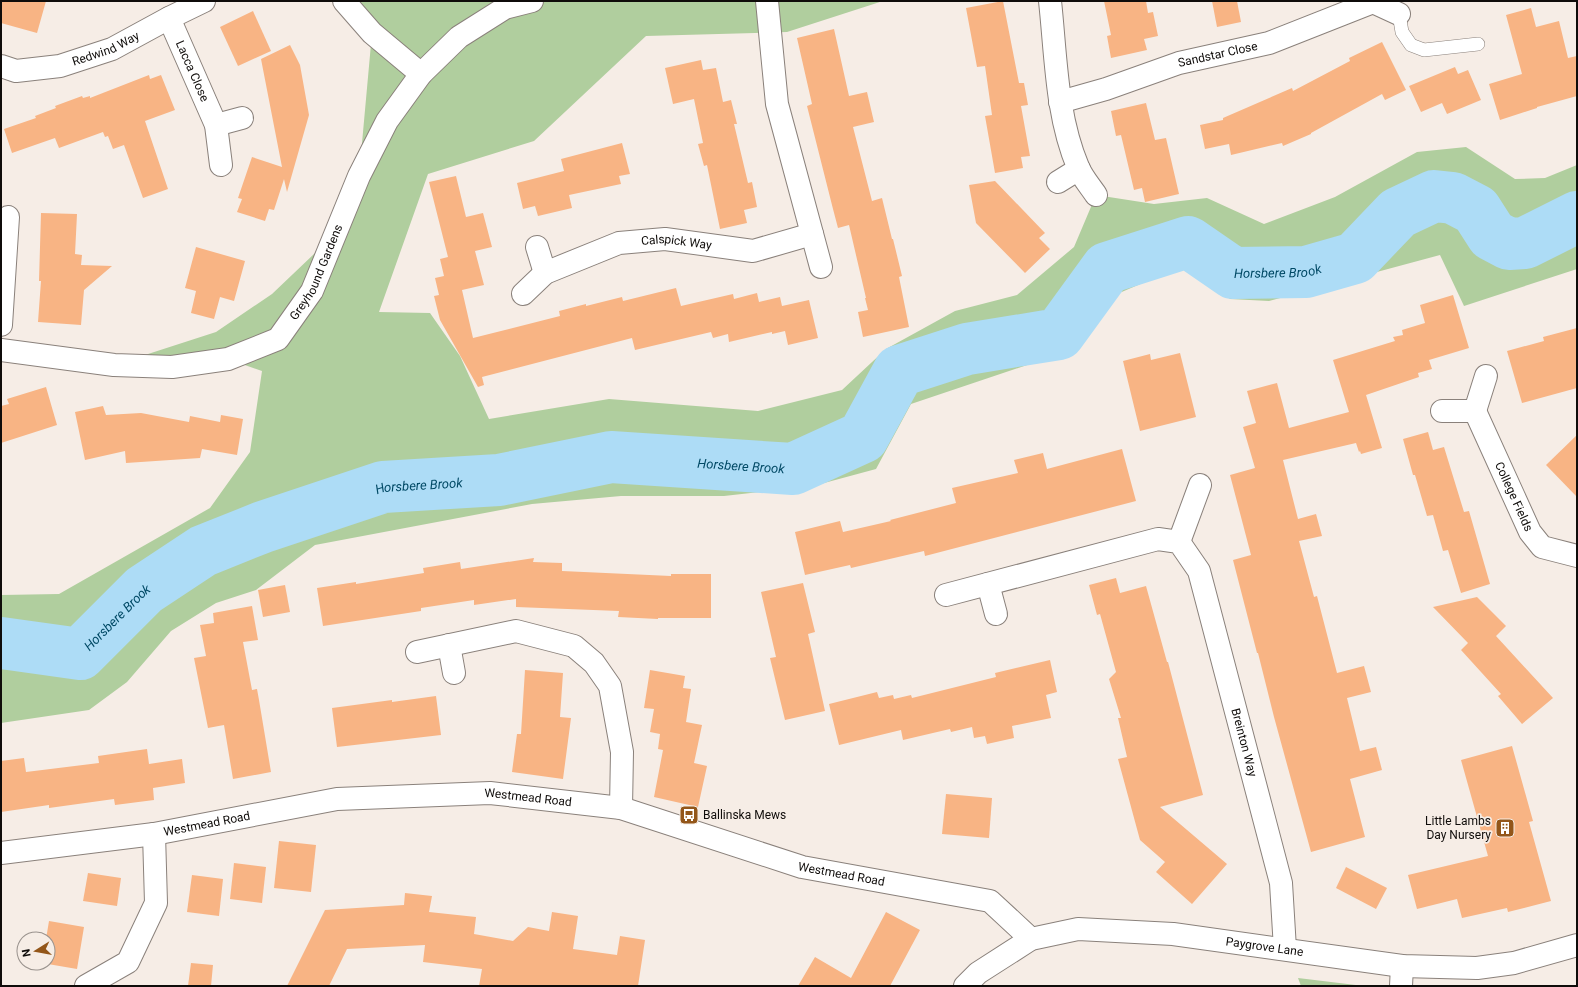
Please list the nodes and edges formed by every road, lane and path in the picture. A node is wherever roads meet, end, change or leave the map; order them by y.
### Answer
1 (204, 1) edge
2 (344, 1) edge
3 (532, 1) edge
4 (767, 1) edge
5 (1050, 1) edge
6 (1373, 2) edge
7 (1399, 14) joint
8 (169, 18) junction
9 (1478, 44) dead end
10 (1, 66) edge
11 (421, 74) junction
12 (1060, 102) junction
13 (242, 118) dead end
14 (216, 125) junction
15 (221, 164) dead end
16 (1079, 169) junction
17 (1058, 182) dead end
18 (1096, 195) dead end
19 (8, 217) dead end
20 (812, 234) junction
21 (537, 247) dead end
22 (821, 267) dead end
23 (545, 273) junction
24 (523, 294) dead end
25 (1, 324) edge
26 (1, 350) edge
27 (1486, 376) dead end
28 (1442, 411) dead end
29 (1475, 411) junction
30 (1200, 485) dead end
31 (1179, 542) junction
32 (1577, 556) edge
33 (988, 584) junction
34 (946, 595) dead end
35 (996, 614) dead end
36 (449, 645) junction
37 (417, 652) dead end
38 (454, 673) dead end
39 (621, 808) junction
40 (154, 834) junction
41 (1, 853) edge
42 (1032, 939) junction
43 (1577, 945) edge
44 (1285, 950) junction
45 (1402, 976) edge
46 (86, 986) edge
47 (964, 986) edge

1 - 8 street, Redwind Way
2 - 11 street
3 - 11 street, Greyhound Gardens
4 - 20 street
5 - 12 street
6 - 7 street, Sandstar Close
6 - 12 street, Sandstar Close
7 - 9 lane
8 - 10 street, Redwind Way
8 - 14 street, Lacca Close
11 - 26 street, Greyhound Gardens
12 - 16 street
13 - 14 street
14 - 15 street, Lacca Close
16 - 17 street
16 - 18 street
19 - 25 street
20 - 22 street
20 - 23 street, Calspick Way
21 - 23 street
23 - 24 street, Calspick Way
27 - 29 street
28 - 29 street
29 - 32 street, College Fields
30 - 31 street
31 - 33 street
31 - 44 street, Breinton Way
33 - 34 street
33 - 35 street
36 - 37 street
36 - 38 street
36 - 39 street
39 - 40 street, Westmead Road
39 - 42 street, Westmead Road
40 - 41 street, Westmead Road
40 - 46 street
42 - 44 street, Paygrove Lane
42 - 47 street, Paygrove Lane
43 - 45 street, Paygrove Lane
44 - 45 street, Paygrove Lane

